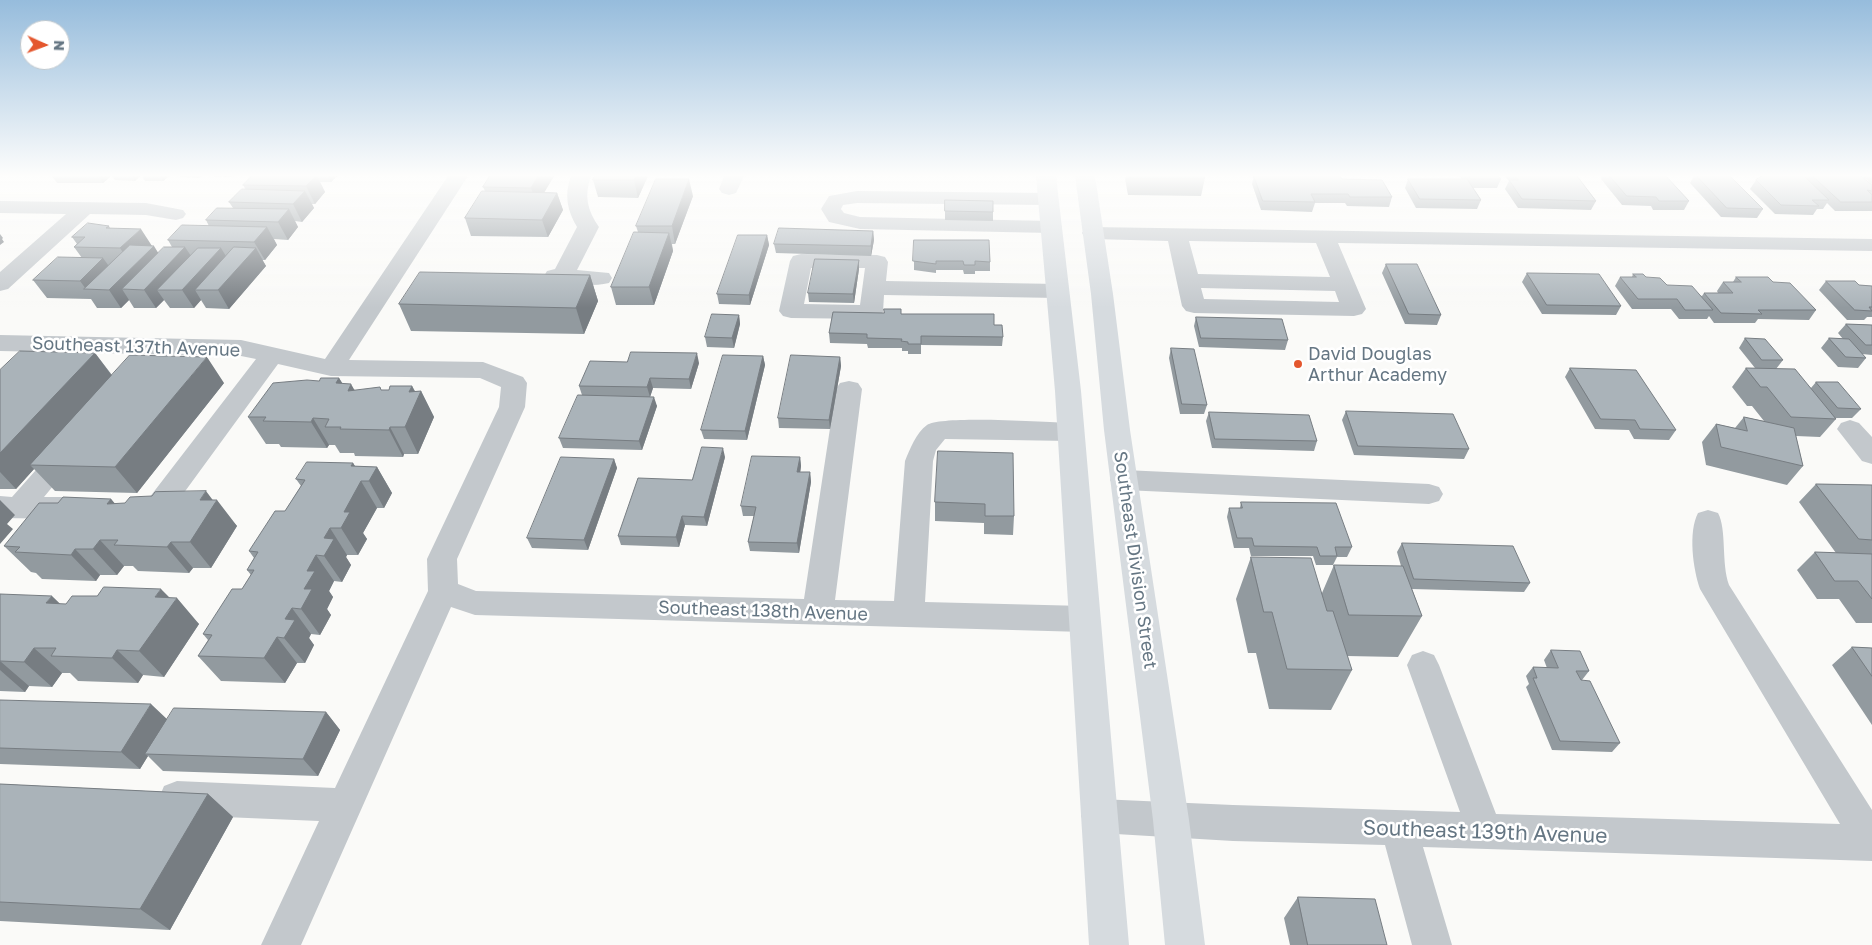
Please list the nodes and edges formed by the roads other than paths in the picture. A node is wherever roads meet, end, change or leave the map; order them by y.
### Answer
1 (71, 220) edge
2 (429, 220) edge
3 (584, 220) edge
4 (846, 220) edge
5 (1050, 220) edge
6 (1091, 220) edge
7 (1051, 227) junction
8 (1093, 233) junction
9 (1177, 234) junction
10 (1324, 236) junction
11 (1872, 245) edge
12 (534, 276) edge
13 (563, 276) junction
14 (601, 278) dead end
15 (0, 284) edge
16 (874, 288) dead end
17 (1058, 291) junction
18 (0, 343) edge
19 (44, 344) junction
20 (161, 346) junction
21 (272, 355) junction
22 (142, 368) edge
23 (331, 368) junction
24 (19, 369) edge
25 (849, 389) dead end
26 (1850, 429) dead end
27 (1070, 432) junction
28 (84, 434) edge
29 (1872, 454) edge
30 (1124, 480) junction
31 (1429, 494) dead end
32 (10, 507) edge
33 (1708, 521) dead end
34 (443, 591) junction
35 (818, 612) junction
36 (909, 615) junction
37 (1084, 619) junction
38 (1423, 665) dead end
39 (148, 797) edge
40 (345, 805) junction
41 (1099, 816) junction
42 (1170, 820) junction
43 (1399, 829) junction
44 (1486, 832) junction
45 (1872, 843) edge
46 (281, 945) edge
47 (1109, 945) edge
48 (1185, 945) edge
49 (1432, 945) edge

1 - 15 street
2 - 23 street
3 - 13 street
4 - 7 street
5 - 7 main road
6 - 8 main road, Southeast Division Street
7 - 17 main road
8 - 9 street
8 - 30 main road, Southeast Division Street
9 - 10 street
9 - 10 street
10 - 11 street
12 - 13 street
13 - 14 street
16 - 17 street
17 - 27 main road
18 - 19 street, Southeast 137th Avenue
19 - 20 street, Southeast 137th Avenue
19 - 24 street
20 - 21 street, Southeast 137th Avenue
20 - 22 street
21 - 23 street, Southeast 137th Avenue
21 - 32 street
23 - 34 street, Southeast 137th Avenue
25 - 35 street
26 - 29 street
27 - 36 street
27 - 37 main road
28 - 32 street
30 - 31 street
30 - 42 main road, Southeast Division Street
33 - 45 street
34 - 35 street, Southeast 138th Avenue
34 - 40 street
35 - 36 street, Southeast 138th Avenue
36 - 37 street, Southeast 138th Avenue
37 - 41 main road
38 - 44 street
39 - 40 street
40 - 46 street
41 - 42 street, Southeast 139th Avenue
41 - 47 main road
42 - 43 street, Southeast 139th Avenue
42 - 48 main road, Southeast Division Street
43 - 44 street, Southeast 139th Avenue
43 - 49 street
44 - 45 street, Southeast 139th Avenue

